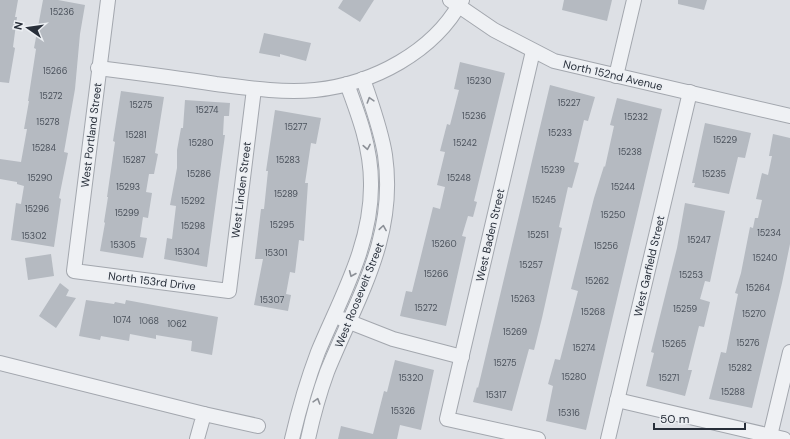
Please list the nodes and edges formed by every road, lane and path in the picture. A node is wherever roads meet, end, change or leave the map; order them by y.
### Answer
1 (108, 0) edge
2 (634, 0) edge
3 (457, 2) edge
4 (533, 51) junction
5 (98, 68) junction
6 (616, 76) junction
7 (363, 78) junction
8 (347, 84) junction
9 (254, 89) junction
10 (690, 92) junction
11 (790, 116) edge
12 (74, 271) joint
13 (229, 290) joint
14 (334, 315) junction
15 (349, 322) junction
16 (790, 352) edge
17 (462, 356) junction
18 (0, 363) edge
19 (617, 400) junction
20 (204, 414) junction
21 (258, 426) dead end
22 (770, 436) junction
23 (198, 439) edge
24 (292, 439) edge
25 (308, 439) edge
26 (538, 439) edge
27 (608, 439) edge
28 (784, 439) edge

1 - 5 street, West Portland Street
2 - 6 street
3 - 4 street, North 152nd Avenue
3 - 7 street
4 - 6 street, North 152nd Avenue
4 - 17 street, West Baden Street
5 - 9 street
5 - 12 street, West Portland Street
6 - 10 street, North 152nd Avenue
7 - 8 street
15 -> 7 street, West Roosevelt Street
8 - 9 street
8 -> 14 street, West Roosevelt Street
9 - 13 street, West Linden Street
10 - 11 street, North 152nd Avenue
10 - 19 street, West Garfield Street
12 - 13 street, North 153rd Drive
14 - 15 street
14 - 24 street, West Roosevelt Street
15 - 17 street
25 -> 15 street, West Roosevelt Street
16 - 22 street
17 - 26 street, West Baden Street
18 - 20 street
19 - 22 street
19 - 27 street, West Garfield Street
20 - 21 street
20 - 23 street
22 - 28 street

